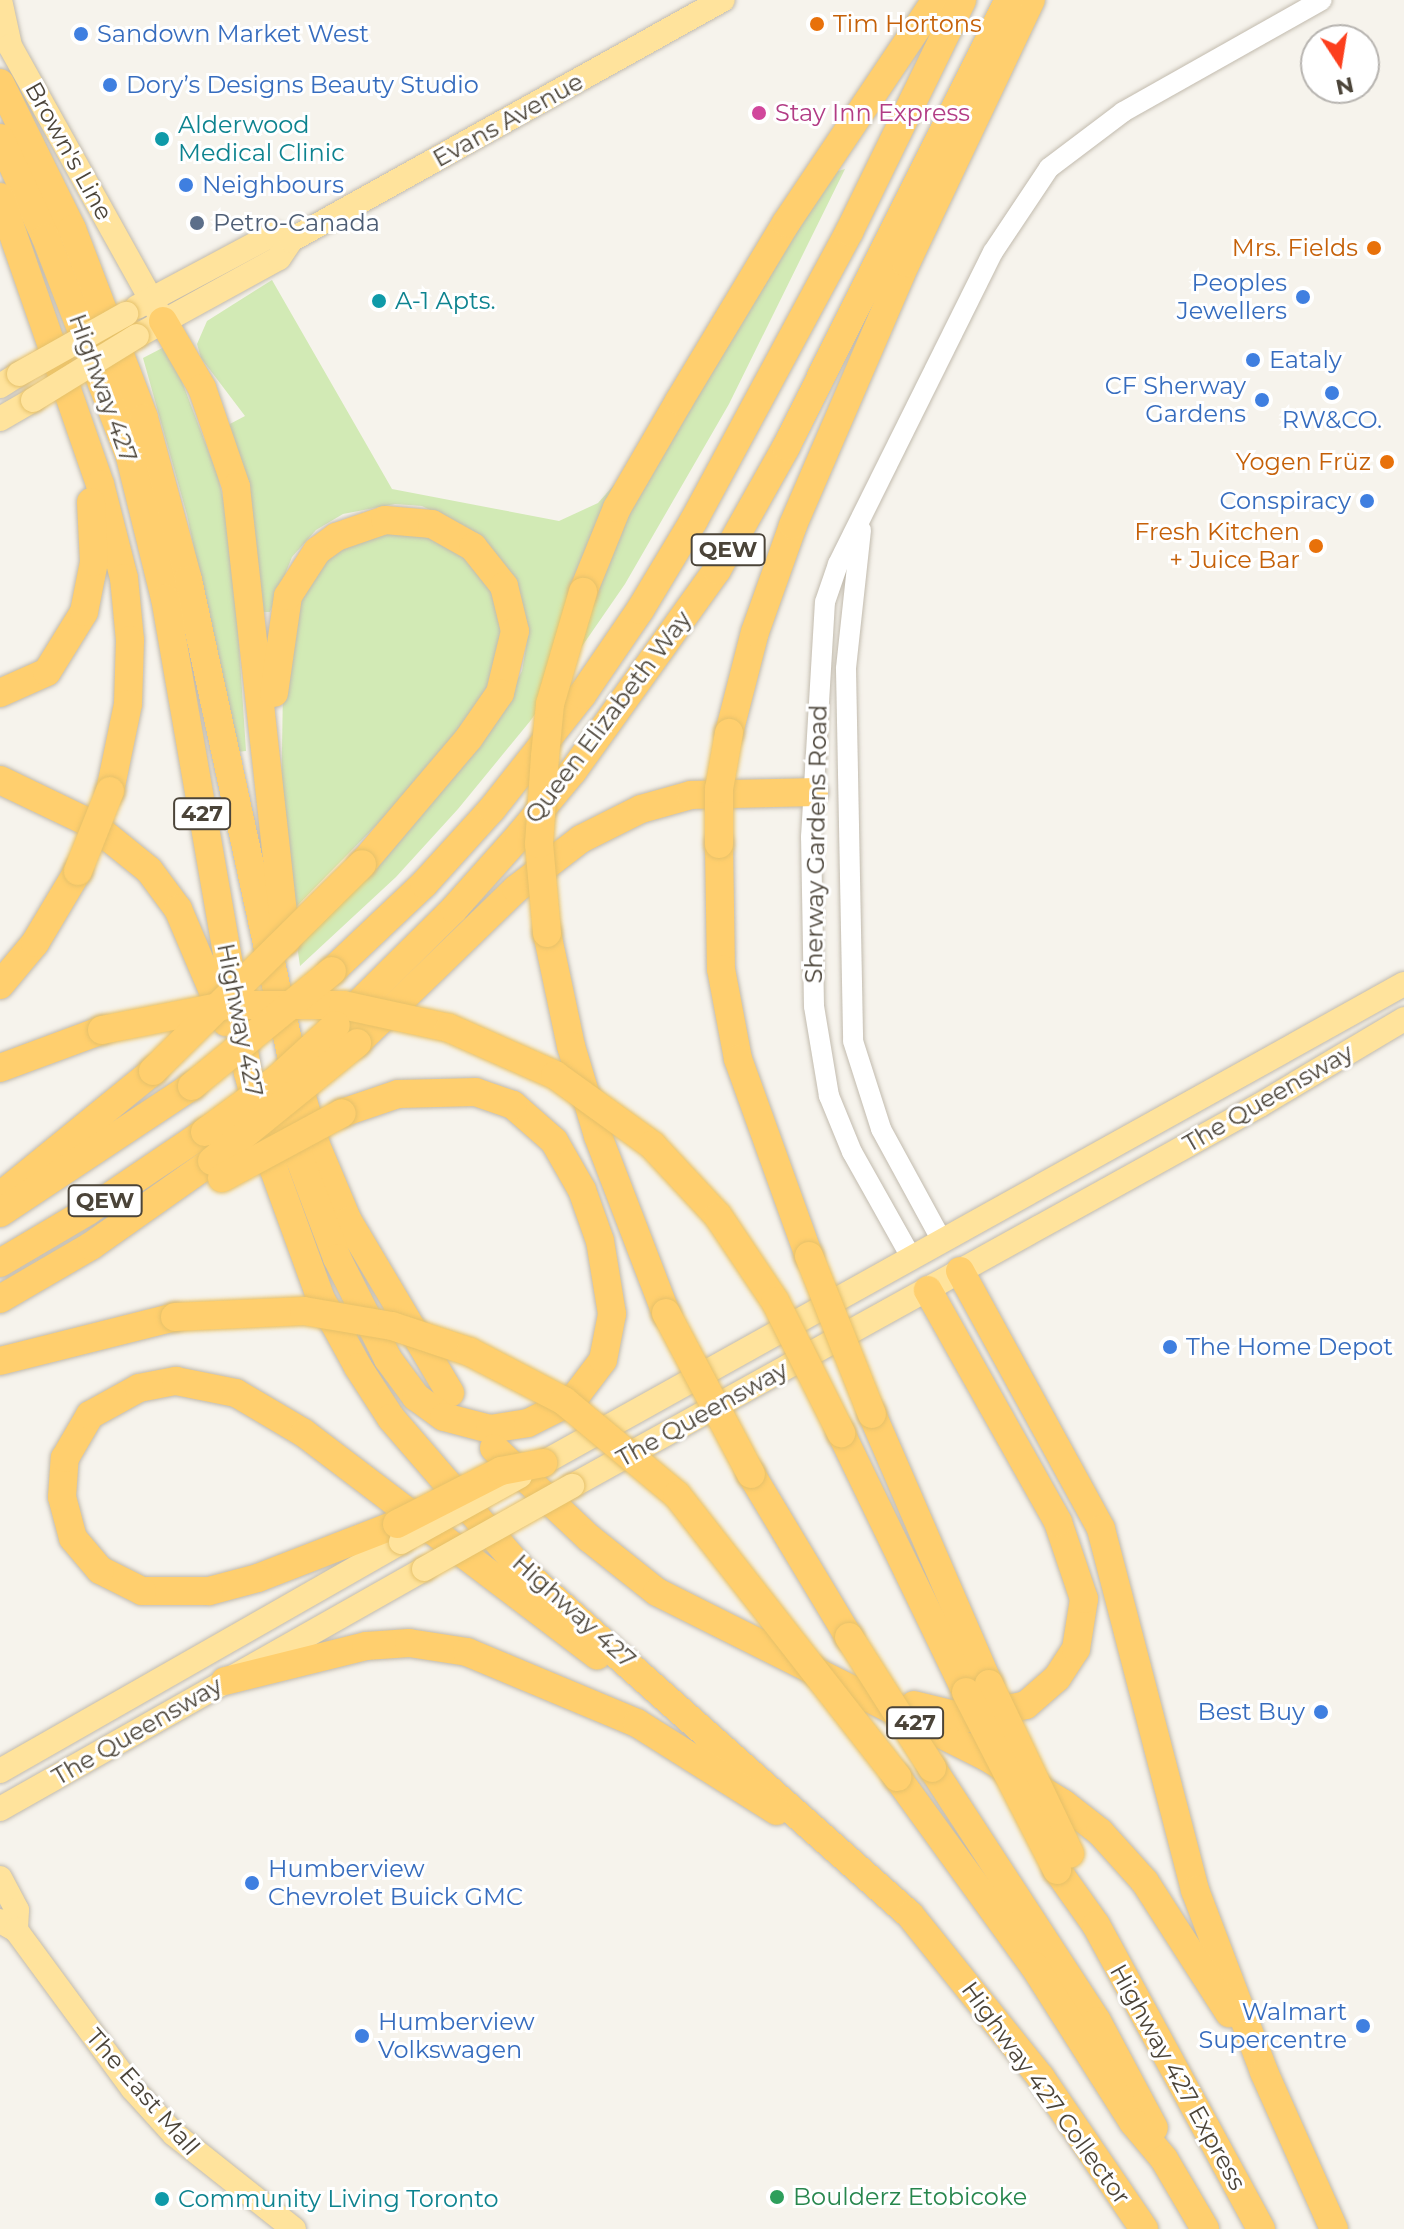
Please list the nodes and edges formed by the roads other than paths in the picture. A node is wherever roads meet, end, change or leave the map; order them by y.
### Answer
1 (0, 0) edge
2 (723, 0) edge
3 (936, 0) edge
4 (962, 0) edge
5 (1009, 0) edge
6 (1031, 0) edge
7 (1322, 0) edge
8 (0, 83) edge
9 (0, 138) edge
10 (0, 197) edge
11 (157, 310) junction
12 (10, 380) edge
13 (0, 419) edge
14 (79, 422) junction
15 (861, 526) junction
16 (0, 693) edge
17 (223, 748) junction
18 (848, 765) junction
19 (816, 778) junction
20 (0, 780) edge
21 (848, 792) junction
22 (270, 826) junction
23 (1404, 984) edge
24 (0, 985) edge
25 (1404, 1019) edge
26 (347, 1034) junction
27 (0, 1068) edge
28 (248, 1073) junction
29 (217, 1170) junction
30 (0, 1196) edge
31 (0, 1213) edge
32 (941, 1239) junction
33 (367, 1251) junction
34 (911, 1257) junction
35 (0, 1263) edge
36 (960, 1271) junction
37 (928, 1290) junction
38 (0, 1299) edge
39 (0, 1361) edge
40 (450, 1393) dead end
41 (494, 1448) dead end
42 (543, 1463) joint
43 (399, 1533) junction
44 (761, 1648) junction
45 (225, 1681) junction
46 (978, 1688) junction
47 (740, 1759) junction
48 (0, 1771) edge
49 (0, 1809) edge
50 (855, 1862) junction
51 (0, 1878) edge
52 (8, 1926) edge
53 (1264, 2072) junction
54 (1164, 2159) junction
55 (1331, 2223) edge
56 (294, 2229) edge
57 (1144, 2229) edge
58 (1205, 2229) edge
59 (1261, 2229) edge

1 - 11 main road, Brown's Line
2 - 11 main road, Evans Avenue
3 - 54 highway, bridge
4 - 31 highway, Queen Elizabeth Way / QEW, bridge
5 - 26 highway, Queen Elizabeth Way / QEW
6 - 46 highway, bridge
7 - 15 street, Sherway Gardens Road
8 - 17 highway, Highway 427 / 427
9 - 28 highway, Highway 427 / 427
10 - 14 highway
11 - 12 main road, Evans Avenue, bridge
11 - 13 main road, Evans Avenue, bridge
11 - 22 highway
14 - 16 highway
14 - 24 highway, bridge
15 - 18 street, Sherway Gardens Road
15 - 19 street, Sherway Gardens Road
17 - 29 highway, bridge
17 - 33 highway, Highway 427 / 427
18 - 19 street
18 - 21 street, Sherway Gardens Road
19 - 21 street
19 - 26 highway
19 - 34 street, Sherway Gardens Road
20 - 28 highway
21 - 32 street, Sherway Gardens Road
22 - 30 highway, bridge
22 - 33 highway
23 - 32 main road, The Queensway
25 - 36 main road, The Queensway
26 - 29 highway, bridge
26 - 35 highway, Queen Elizabeth Way / QEW, bridge
27 - 46 highway, bridge
28 - 47 highway, Highway 427 / 427
29 - 38 highway
32 - 34 main road, The Queensway
32 - 36 main road, Sherway Gardens Road
33 - 40 highway, Highway 427 / 427
34 - 37 main road, Sherway Gardens Road
34 - 42 main road, The Queensway
36 - 37 main road, The Queensway
36 - 53 highway
37 - 44 highway
37 - 45 main road, The Queensway, bridge
39 - 54 highway, bridge
41 - 44 highway, 427
42 - 43 highway, bridge
43 - 47 highway
43 - 48 main road, The Queensway
44 - 53 highway, 427
45 - 49 main road, The Queensway
45 - 50 highway
46 - 59 highway, Highway 427 Express, bridge
47 - 50 highway, Highway 427 Collector / 427
50 - 57 highway, Highway 427 Collector / 427
51 - 52 main road, The East Mall
52 - 56 main road, The East Mall
53 - 55 highway, 427
54 - 58 highway

